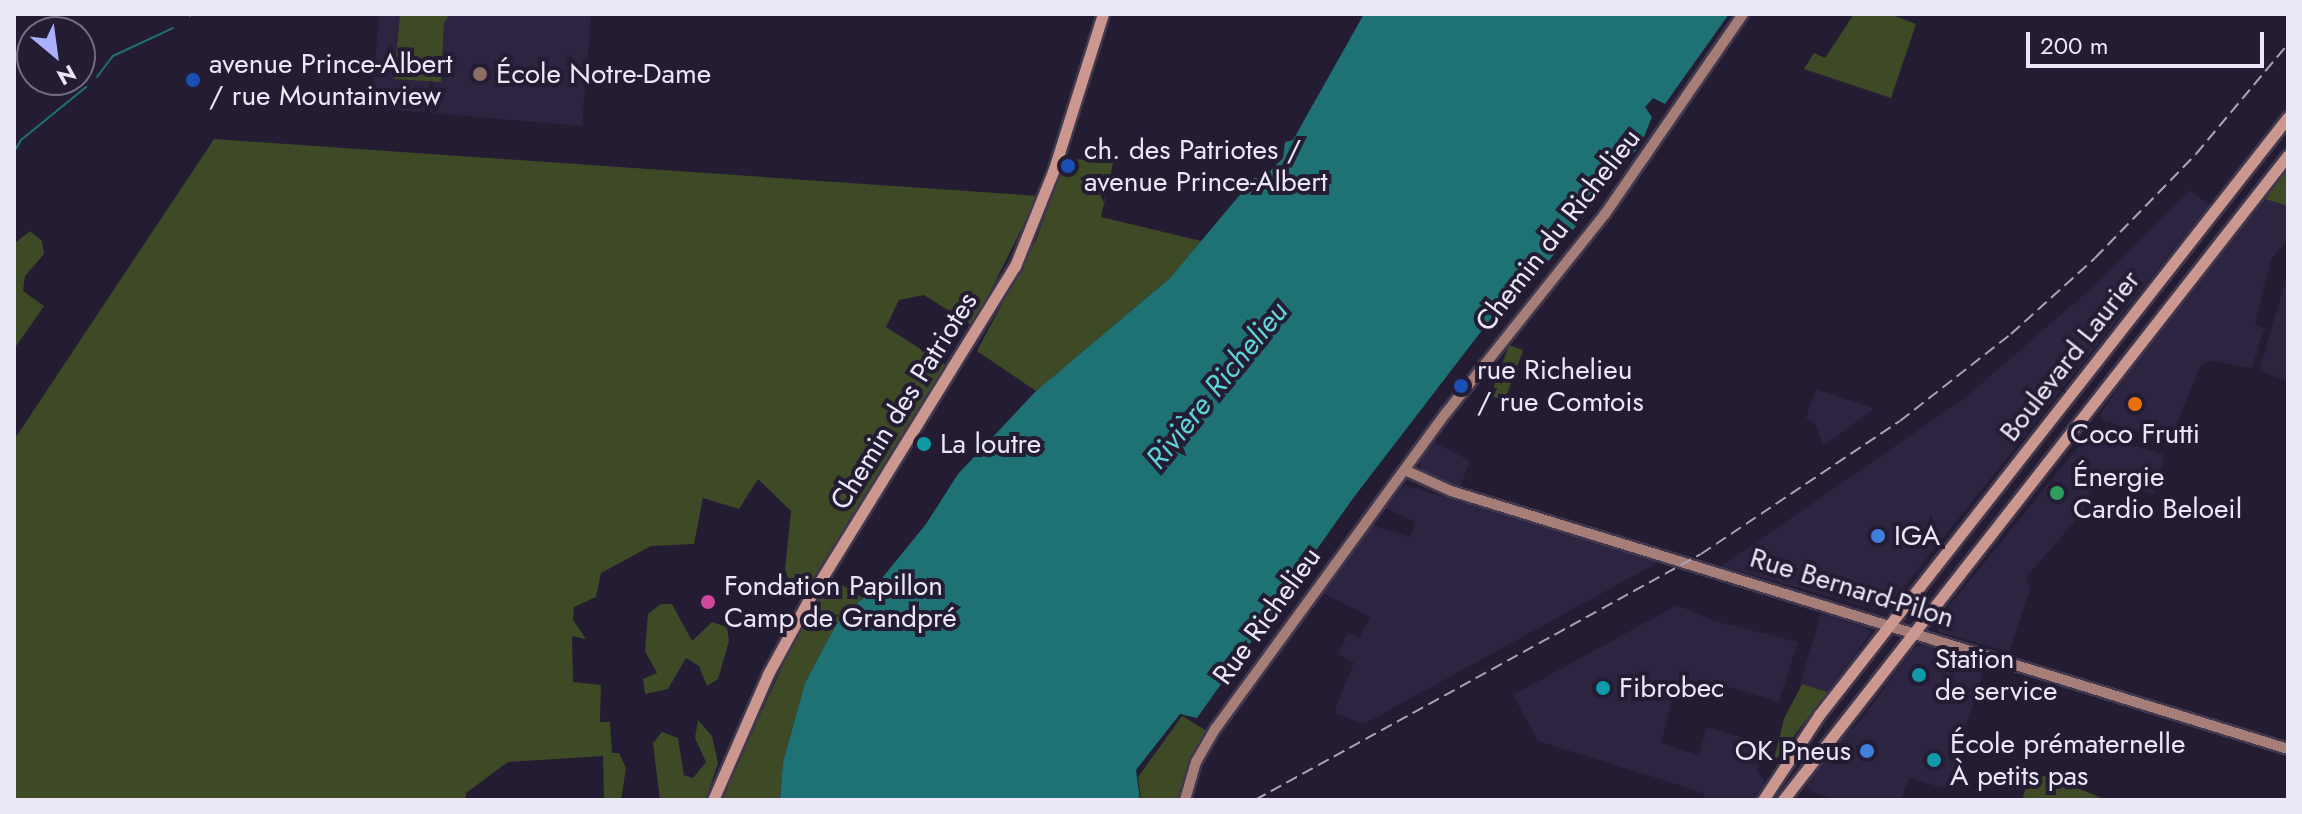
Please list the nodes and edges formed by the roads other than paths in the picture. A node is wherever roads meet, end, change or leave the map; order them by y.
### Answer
1 (1103, 14) edge
2 (1743, 14) edge
3 (2288, 117) edge
4 (2288, 155) edge
5 (1405, 470) junction
6 (1891, 626) junction
7 (1913, 632) junction
8 (2288, 749) edge
9 (713, 800) edge
10 (1185, 800) edge
11 (1763, 800) edge
12 (1783, 800) edge

1 - 9 main road, Chemin des Patriotes
2 - 5 main road, Chemin du Richelieu
3 - 6 main road, Boulevard Laurier
4 - 7 main road, Boulevard Laurier
5 - 6 main road, Rue Bernard-Pilon
5 - 10 main road, Rue Richelieu
6 - 7 main road, Rue Bernard-Pilon
6 - 11 main road, Boulevard Laurier
7 - 8 main road, Rue Bernard-Pilon
7 - 12 main road, Boulevard Laurier

